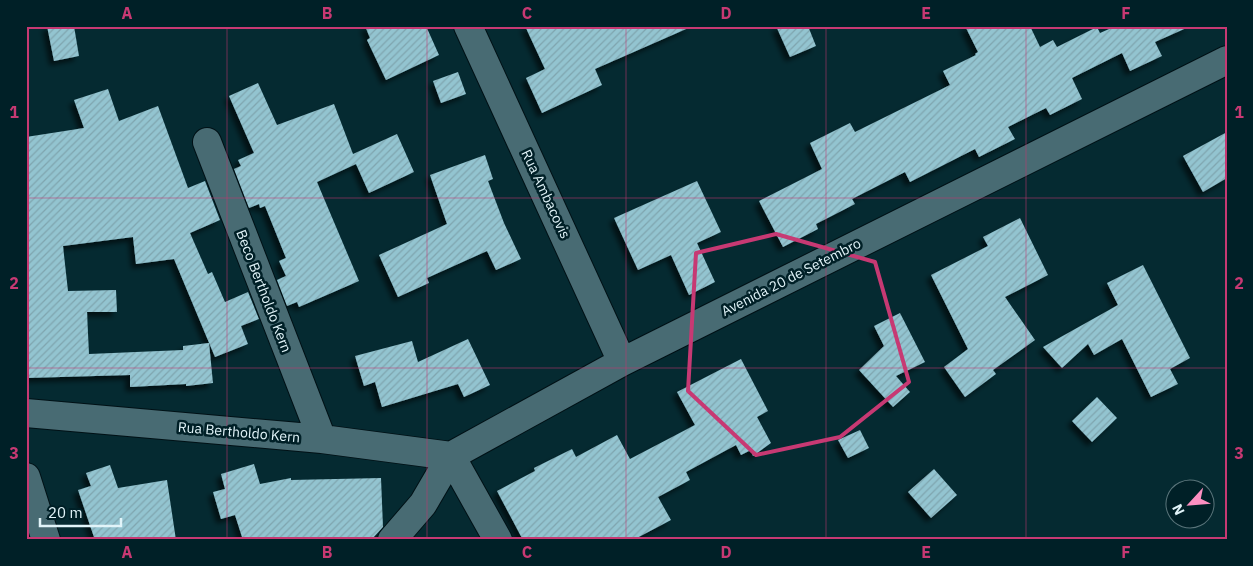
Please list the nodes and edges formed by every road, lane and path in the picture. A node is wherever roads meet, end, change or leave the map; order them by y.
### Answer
1 (468, 26) edge
2 (1227, 60) edge
3 (207, 142) dead end
4 (622, 362) junction
5 (26, 413) edge
6 (322, 439) junction
7 (451, 456) junction
8 (26, 478) edge
9 (46, 540) edge
10 (392, 540) edge
11 (498, 540) edge

1 - 4 street, Rua Ambacovis
2 - 4 street, Avenida 20 de Setembro
3 - 6 street, Beco Bertholdo Kern
4 - 7 street, Avenida 20 de Setembro
5 - 6 street, Rua Bertholdo Kern
6 - 7 street, Rua Bertholdo Kern
7 - 10 street
7 - 11 street
8 - 9 street

